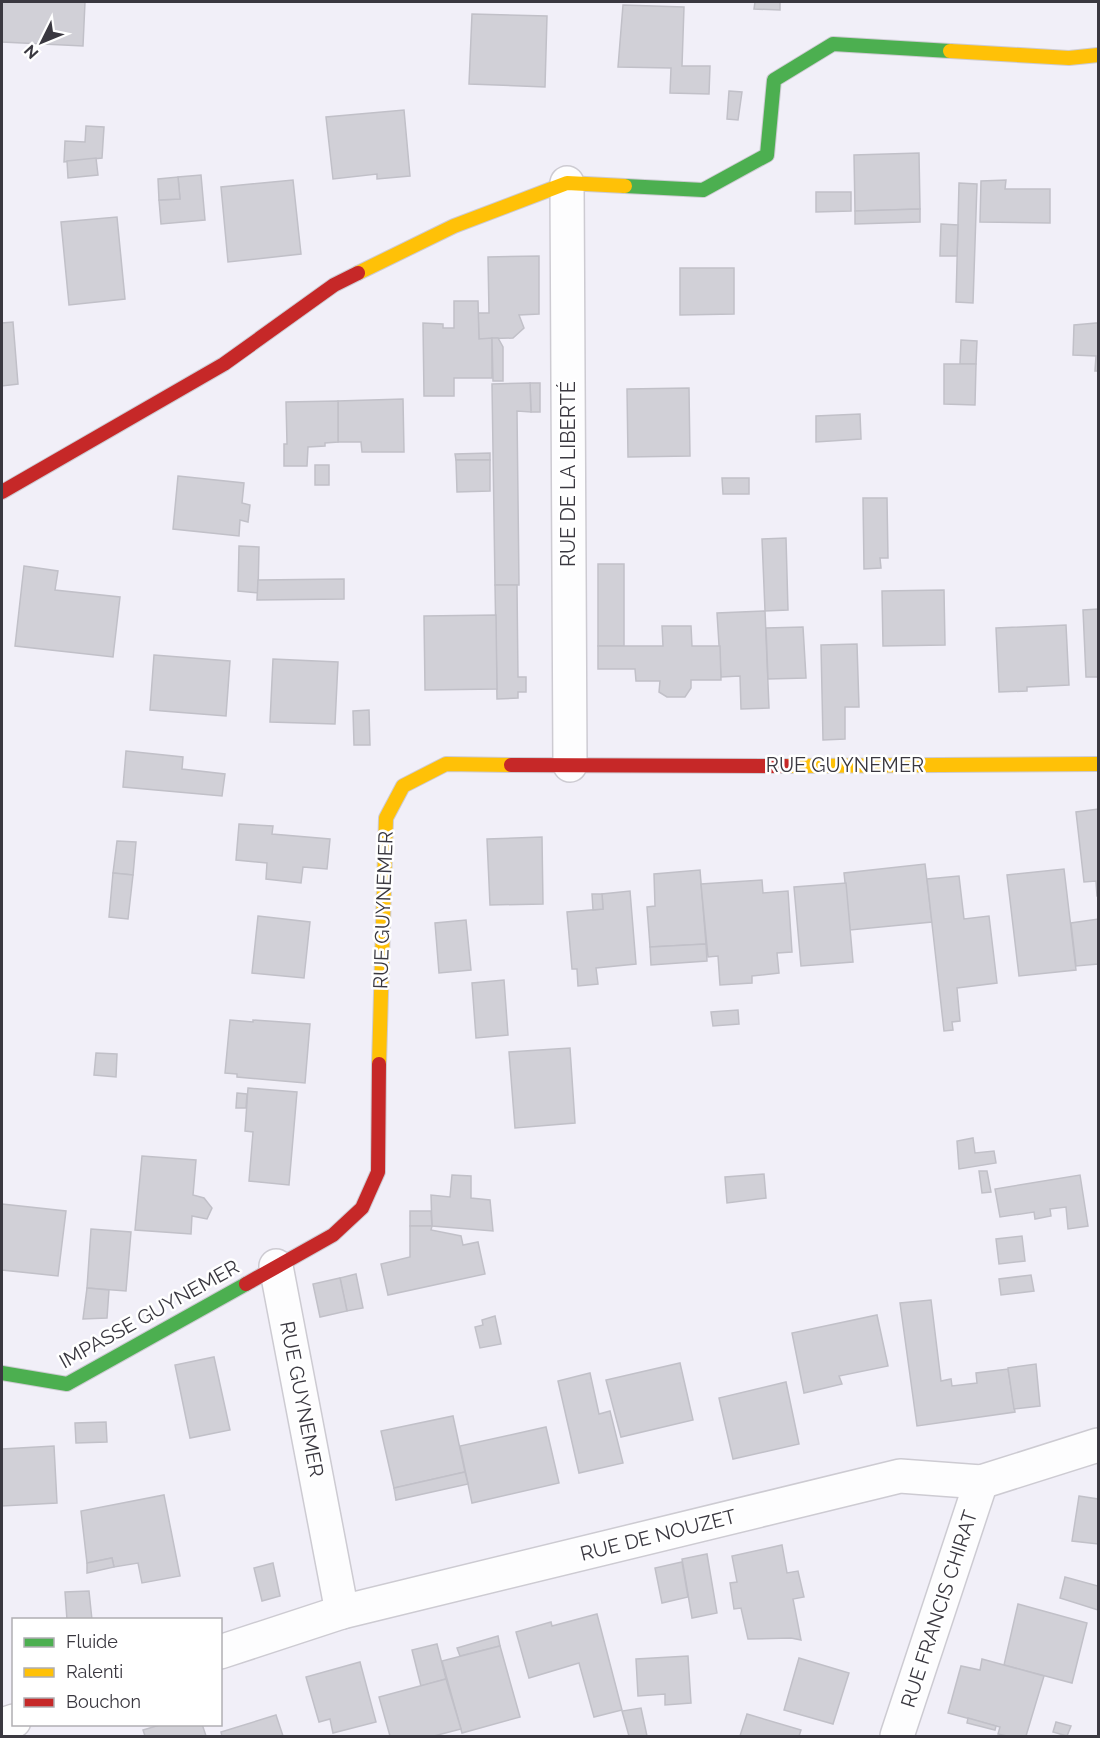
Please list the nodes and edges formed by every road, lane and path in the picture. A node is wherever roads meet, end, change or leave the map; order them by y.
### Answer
1 (1098, 55) edge
2 (567, 183) junction
3 (2, 492) edge
4 (1098, 764) edge
5 (570, 765) junction
6 (276, 1266) junction
7 (2, 1372) edge
8 (1098, 1445) edge
9 (981, 1482) junction
10 (342, 1612) junction
11 (222, 1651) edge
12 (897, 1737) edge

1 - 2 street
2 - 3 street
2 - 5 street, RUE DE LA LIBERTÉ
4 - 5 street, RUE GUYNEMER
5 - 6 street, RUE GUYNEMER
6 - 7 street, IMPASSE GUYNEMER
6 - 10 street, RUE GUYNEMER
8 - 9 street, RUE DE NOUZET
9 - 10 street, RUE DE NOUZET
9 - 12 street, RUE FRANCIS CHIRAT
10 - 11 street, RUE DE NOUZET

